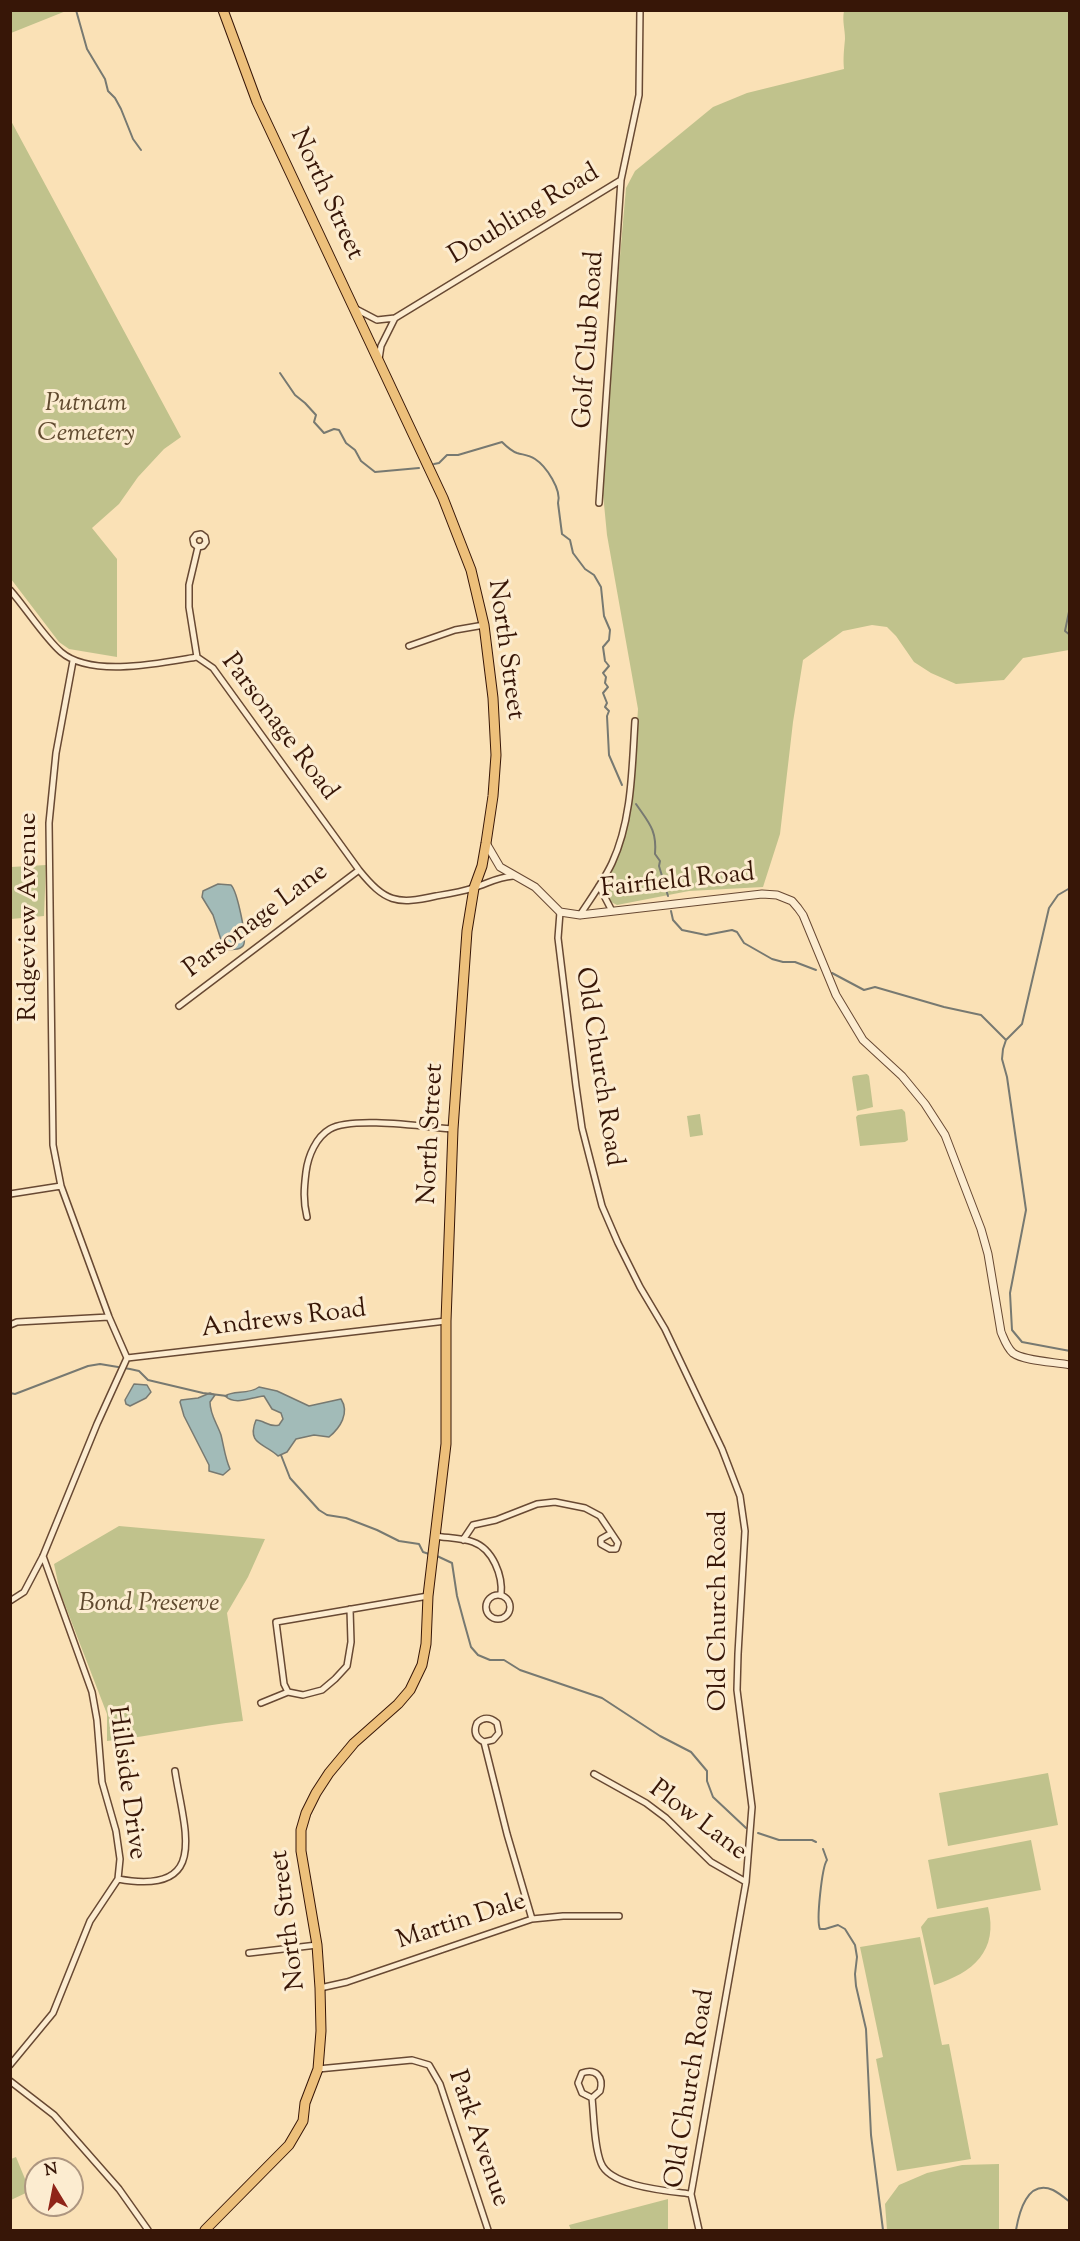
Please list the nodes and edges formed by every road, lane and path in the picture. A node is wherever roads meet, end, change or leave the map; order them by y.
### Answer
1 (223, 10) edge
2 (640, 10) edge
3 (621, 180) junction
4 (356, 309) junction
5 (395, 318) junction
6 (379, 360) junction
7 (599, 503) dead end
8 (198, 547) dead end
9 (10, 590) edge
10 (484, 625) junction
11 (409, 646) dead end
12 (197, 657) junction
13 (73, 661) junction
14 (635, 721) dead end
15 (486, 843) junction
16 (359, 870) junction
17 (513, 876) junction
18 (599, 886) junction
19 (474, 888) junction
20 (612, 911) junction
21 (560, 912) junction
22 (580, 915) junction
23 (178, 1006) dead end
24 (453, 1129) junction
25 (61, 1186) junction
26 (10, 1194) edge
27 (307, 1217) dead end
28 (110, 1317) junction
29 (446, 1321) junction
30 (10, 1325) edge
31 (126, 1361) junction
32 (1070, 1365) edge
33 (610, 1534) dead end
34 (435, 1536) junction
35 (463, 1540) junction
36 (43, 1557) junction
37 (501, 1595) junction
38 (428, 1596) junction
39 (10, 1600) edge
40 (350, 1609) junction
41 (288, 1692) junction
42 (261, 1703) dead end
43 (484, 1742) junction
44 (175, 1771) dead end
45 (594, 1774) dead end
46 (118, 1879) junction
47 (746, 1882) junction
48 (619, 1916) dead end
49 (532, 1918) junction
50 (316, 1945) junction
51 (249, 1953) dead end
52 (320, 1988) junction
53 (10, 2065) edge
54 (318, 2069) junction
55 (10, 2081) edge
56 (592, 2098) junction
57 (691, 2194) junction
58 (148, 2230) edge
59 (205, 2230) edge
60 (488, 2230) edge
61 (699, 2230) edge

1 - 4 main road, North Street
2 - 3 street, Doubling Road
3 - 5 street, Doubling Road
3 - 7 street, Golf Club Road
4 - 5 street
4 - 6 main road, North Street
5 - 6 street
6 - 10 main road, North Street
8 - 12 street
9 - 13 street
10 - 11 street
10 - 15 main road, North Street
12 - 13 street, Parsonage Road
12 - 16 street, Parsonage Road
13 - 25 street, Ridgeview Avenue
14 - 18 street
15 - 17 street
15 - 19 main road, North Street
16 - 19 street, Parsonage Road
16 - 23 street, Parsonage Lane
17 - 19 street
17 - 21 street
18 - 20 street
18 - 22 street
19 - 24 main road, North Street
20 - 22 street, Fairfield Road
20 - 32 street, Fairfield Road
21 - 22 street, Fairfield Road
21 - 47 street, Old Church Road
24 - 27 street
24 - 29 main road, North Street
25 - 26 street
25 - 28 street, Ridgeview Avenue
28 - 30 street
28 - 31 street, Ridgeview Avenue
29 - 31 street, Andrews Road
29 - 34 main road, North Street
31 - 36 street
33 - 35 street
34 - 35 street
34 - 38 main road, North Street
35 - 37 street
36 - 39 street
36 - 46 street, Hillside Drive
37 - 37 street
38 - 40 street
38 - 50 main road, North Street
40 - 41 street
40 - 41 street
41 - 42 street
43 - 43 street
43 - 49 street
44 - 46 street
45 - 47 street, Plow Lane
46 - 53 street, Hillside Drive
47 - 57 street, Old Church Road
48 - 49 street, Martin Dale
49 - 52 street, Martin Dale
50 - 51 street
50 - 52 main road, North Street
52 - 54 main road, North Street
54 - 59 main road, North Street
54 - 60 street, Park Avenue
55 - 58 street
56 - 56 street
56 - 57 street
57 - 61 street, Old Church Road

